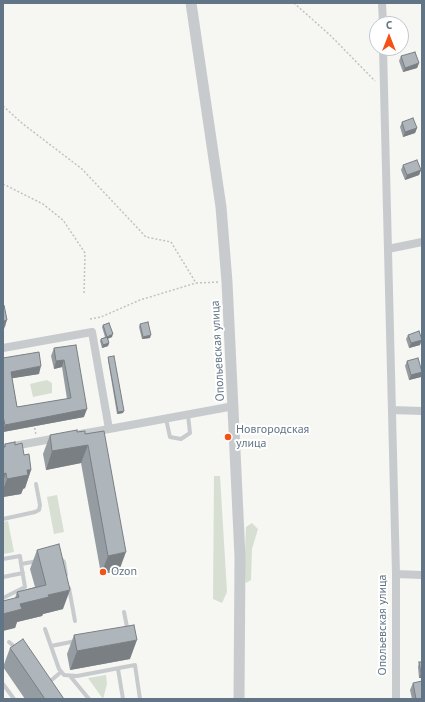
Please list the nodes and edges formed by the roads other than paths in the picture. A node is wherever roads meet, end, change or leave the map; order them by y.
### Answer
1 (191, 3) edge
2 (382, 3) edge
3 (383, 16) edge
4 (383, 56) edge
5 (422, 242) edge
6 (388, 249) junction
7 (3, 348) edge
8 (234, 406) junction
9 (392, 410) junction
10 (422, 412) edge
11 (188, 415) junction
12 (166, 419) junction
13 (109, 429) junction
14 (3, 448) edge
15 (36, 484) dead end
16 (3, 518) edge
17 (57, 557) edge
18 (3, 559) edge
19 (41, 560) edge
20 (21, 564) junction
21 (23, 573) junction
22 (396, 574) junction
23 (422, 575) edge
24 (3, 577) edge
25 (3, 598) edge
26 (124, 612) dead end
27 (75, 621) dead end
28 (45, 629) dead end
29 (122, 633) edge
30 (79, 641) edge
31 (9, 642) dead end
32 (51, 646) junction
33 (23, 654) edge
34 (118, 668) junction
35 (61, 672) junction
36 (70, 676) junction
37 (41, 679) edge
38 (3, 684) edge
39 (46, 685) junction
40 (49, 690) edge
41 (14, 699) edge
42 (89, 699) edge
43 (123, 699) edge
44 (140, 699) edge
45 (239, 699) edge
46 (396, 699) edge

1 - 8 street, Опольевская улица
2 - 3 street
4 - 6 street, Опольевская улица
5 - 6 street
6 - 9 street, Опольевская улица
7 - 13 street
8 - 11 street
8 - 45 street, Опольевская улица
9 - 10 street
9 - 22 street, Опольевская улица
11 - 12 street
11 - 12 lane
12 - 13 street
13 - 14 street
15 - 16 lane
17 - 27 lane
18 - 20 lane
19 - 20 lane
20 - 21 lane
21 - 24 lane
21 - 25 lane
22 - 23 street
22 - 46 street, Опольевская улица
26 - 29 lane
28 - 32 lane
30 - 32 lane
31 - 33 lane
32 - 35 lane
34 - 36 lane
34 - 43 lane
34 - 44 lane
35 - 36 lane
35 - 39 lane
36 - 42 lane
37 - 39 lane
38 - 41 lane
39 - 40 lane

